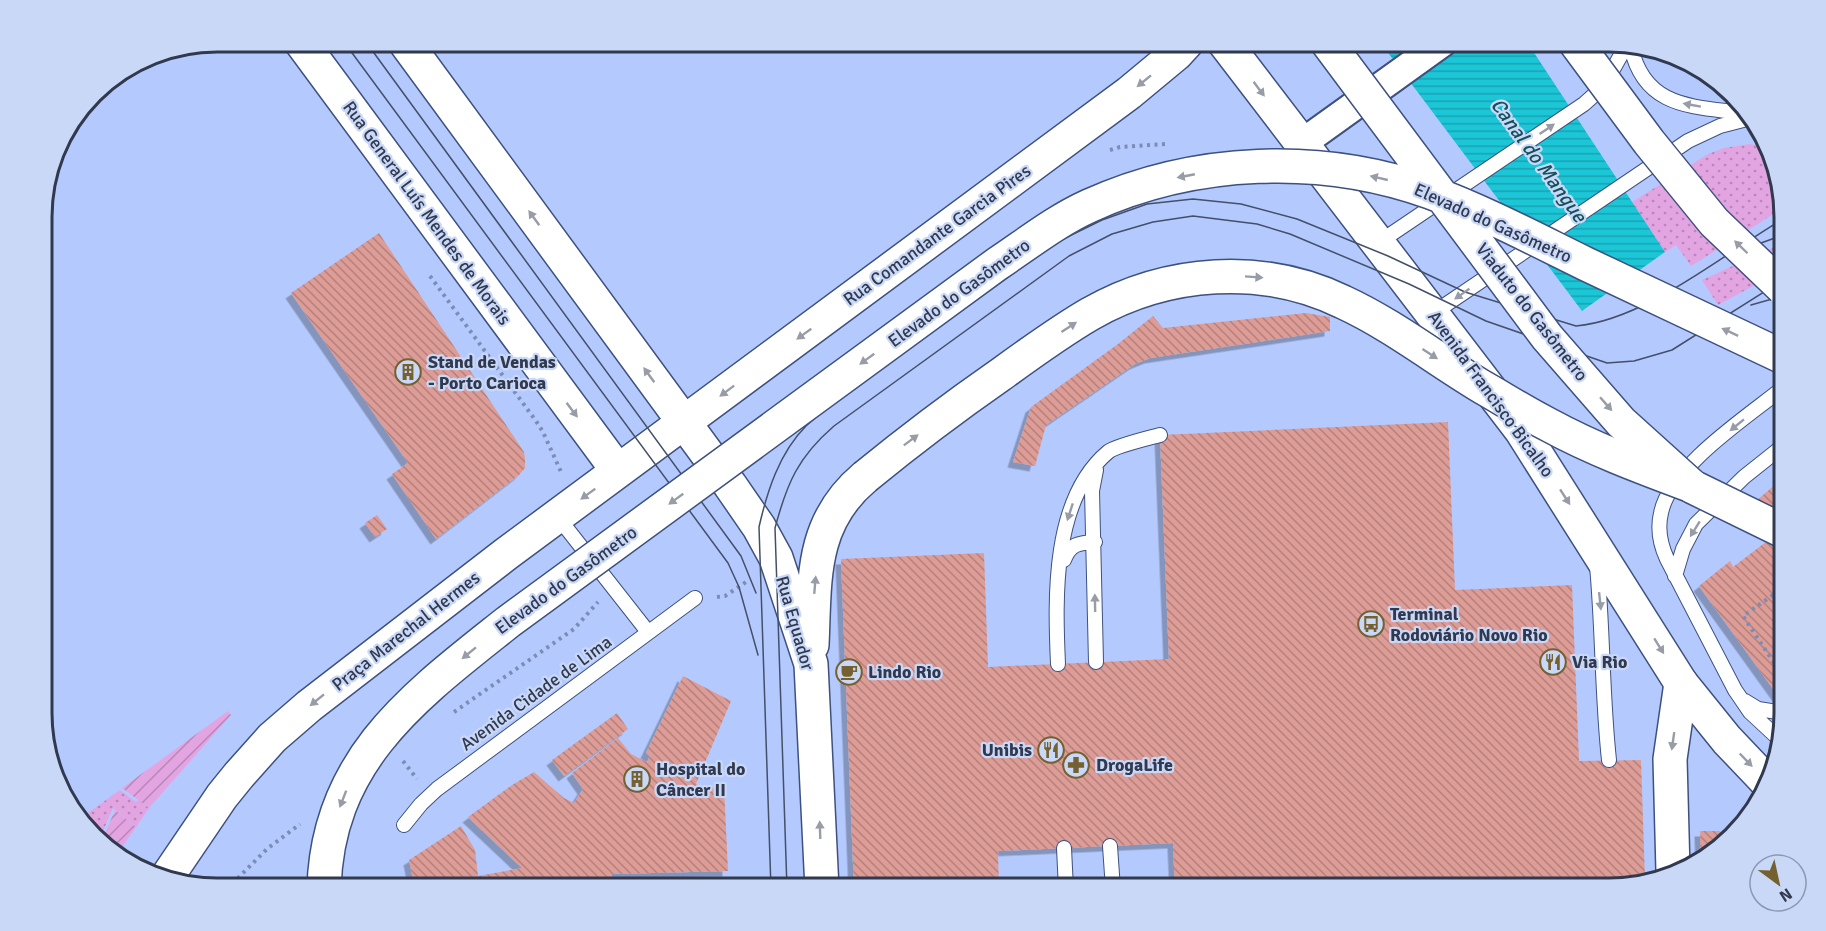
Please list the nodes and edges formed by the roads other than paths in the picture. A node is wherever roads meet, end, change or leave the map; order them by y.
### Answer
1 (1177, 52) edge
2 (1232, 52) edge
3 (1335, 52) edge
4 (1429, 52) edge
5 (1582, 52) edge
6 (309, 53) edge
7 (413, 53) edge
8 (1623, 53) edge
9 (1633, 55) edge
10 (1736, 113) edge
11 (1740, 119) edge
12 (1301, 144) junction
13 (1378, 243) junction
14 (1773, 278) edge
15 (1432, 314) junction
16 (1773, 352) edge
17 (1773, 396) edge
18 (684, 423) junction
19 (1160, 435) dead end
20 (1773, 454) edge
21 (1099, 462) junction
22 (618, 471) junction
23 (1693, 487) junction
24 (557, 516) junction
25 (1773, 526) edge
26 (1095, 543) junction
27 (1594, 543) junction
28 (1675, 576) junction
29 (1059, 582) junction
30 (695, 598) road end
31 (648, 632) junction
32 (1096, 662) dead end
33 (811, 664) junction
34 (1058, 664) dead end
35 (1681, 683) junction
36 (1735, 690) junction
37 (1773, 712) edge
38 (1772, 733) edge
39 (1609, 760) dead end
40 (1761, 775) edge
41 (404, 825) dead end
42 (1110, 846) dead end
43 (1064, 848) dead end
44 (1673, 865) edge
45 (170, 871) edge
46 (325, 878) edge
47 (821, 878) edge
48 (1065, 878) edge
49 (1112, 878) edge

1 -> 18 main road, Rua Comandante Garcia Pires
2 -> 12 main road, Avenida Francisco Bicalho
3 -> 23 main road, Viaduto do Gasômetro, bridge
4 - 12 street
14 -> 5 main road, bridge
6 -> 22 main road, Rua General Luís Mendes de Morais
18 -> 7 main road
13 -> 8 lane
10 -> 9 lane
11 -> 15 lane
12 - 13 main road, Avenida Francisco Bicalho
13 - 15 main road, Avenida Francisco Bicalho
15 -> 27 main road, Avenida Francisco Bicalho
16 -> 46 main road, Elevado do Gasômetro, bridge
17 -> 28 lane
18 - 22 main road, Praça Marechal Hermes
18 - 33 main road, Rua Equador
19 - 21 lane
20 -> 28 lane
21 - 26 lane
21 -> 29 lane
22 -> 24 main road, Praça Marechal Hermes
23 - 25 main road, Viaduto do Gasômetro, bridge
33 -> 23 main road, bridge
24 - 31 lane
24 -> 45 main road, Praça Marechal Hermes
26 - 29 lane
32 -> 26 lane
27 -> 35 main road, Avenida Francisco Bicalho
27 -> 39 lane
28 - 36 lane
29 - 34 lane
30 - 31 lane, Avenida Cidade de Lima
31 - 41 lane, Avenida Cidade de Lima
47 -> 33 main road, Rua Equador
35 -> 40 main road, Avenida Francisco Bicalho
35 -> 44 main road
36 - 37 lane
36 - 38 lane
42 - 49 lane
43 - 48 lane

